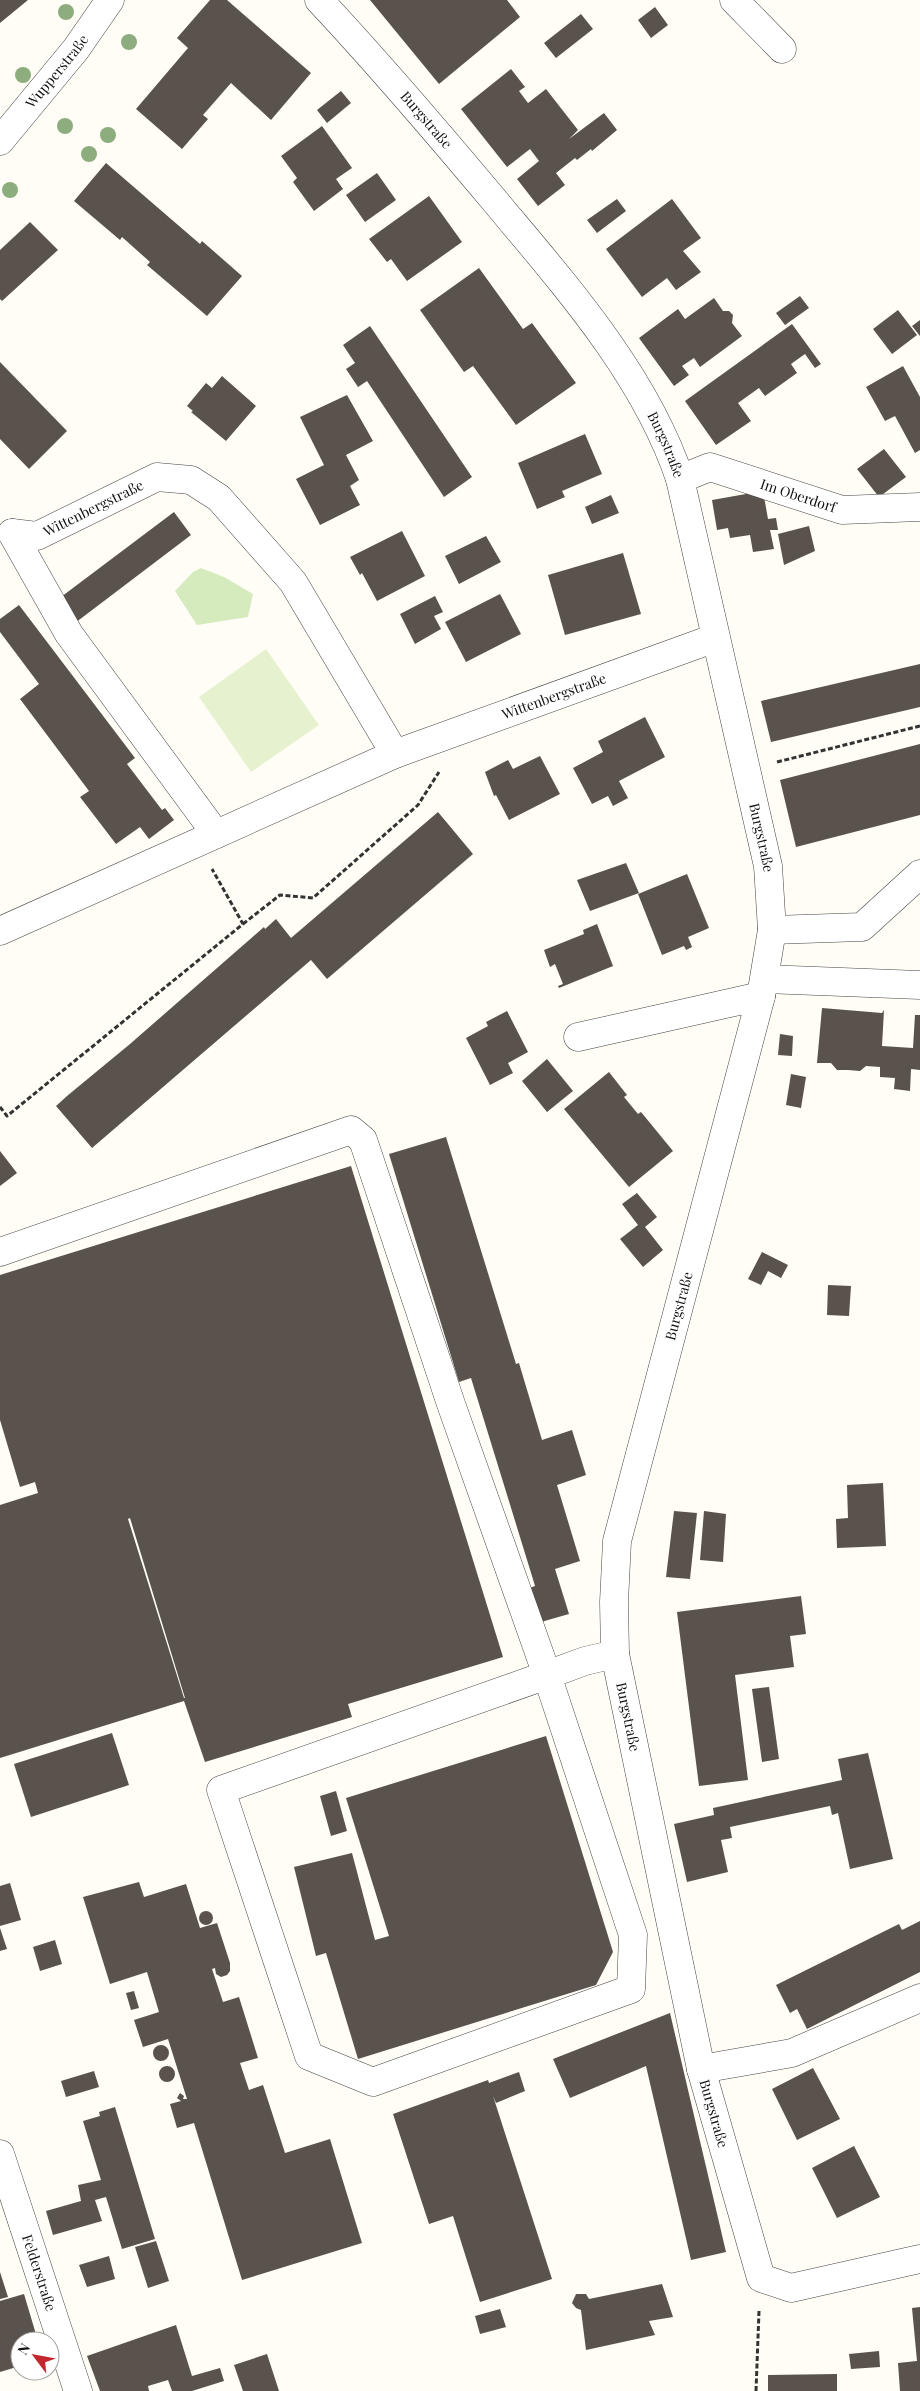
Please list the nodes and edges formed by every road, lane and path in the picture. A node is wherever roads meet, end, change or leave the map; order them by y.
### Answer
1 (110, 0) edge
2 (319, 0) edge
3 (734, 0) edge
4 (782, 49) dead end
5 (0, 141) edge
6 (680, 479) junction
7 (920, 507) edge
8 (715, 638) junction
9 (920, 726) edge
10 (466, 729) junction
11 (395, 754) junction
12 (747, 769) junction
13 (207, 838) junction
14 (920, 874) edge
15 (242, 924) junction
16 (772, 930) junction
17 (0, 931) edge
18 (920, 985) edge
19 (763, 988) junction
20 (578, 1036) dead end
21 (0, 1107) edge
22 (0, 1252) edge
23 (616, 1654) junction
24 (547, 1675) junction
25 (920, 1998) edge
26 (701, 2069) junction
27 (0, 2154) edge
28 (920, 2259) edge
29 (761, 2278) junction
30 (78, 2391) edge
31 (756, 2391) edge

1 - 5 street, Wupperstraße
2 - 6 street, Burgstraße
3 - 4 street
6 - 7 street, Im Oberdorf
6 - 8 street, Burgstraße
8 - 10 street, Wittenbergstraße
8 - 12 street, Burgstraße
9 - 12 path
10 - 11 street, Wittenbergstraße
10 - 15 path
11 - 13 street, Wittenbergstraße
11 - 13 street, Wittenbergstraße
12 - 16 street, Burgstraße
13 - 15 path
13 - 17 street, Wittenbergstraße
14 - 16 street
15 - 21 path
16 - 19 street, Burgstraße
18 - 19 street
19 - 20 street
19 - 23 street, Burgstraße
22 - 24 street
23 - 24 street
23 - 26 street, Burgstraße
24 - 24 street
25 - 26 street
26 - 29 street, Burgstraße
27 - 30 street, Felderstraße
28 - 29 street
29 - 31 path

